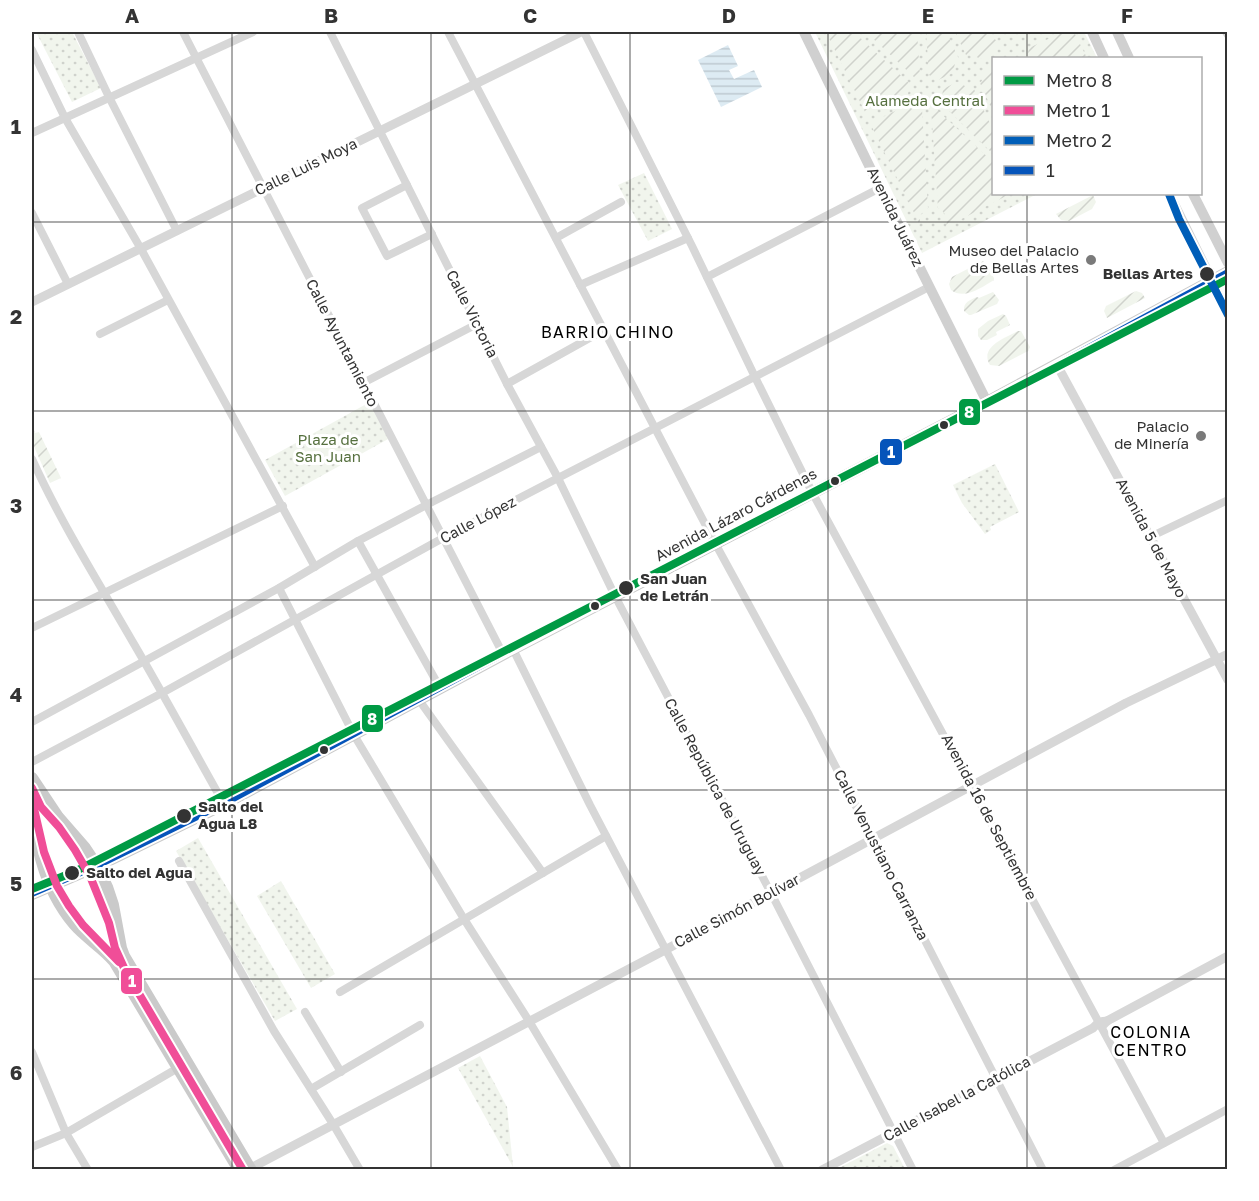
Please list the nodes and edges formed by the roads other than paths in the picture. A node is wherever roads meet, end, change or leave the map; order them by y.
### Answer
1 (78, 32) edge
2 (183, 32) edge
3 (253, 32) edge
4 (330, 32) edge
5 (448, 32) edge
6 (583, 32) edge
7 (804, 32) edge
8 (1092, 32) edge
9 (1117, 32) edge
10 (32, 50) edge
11 (196, 57) junction
12 (1104, 57) edge
13 (1129, 57) edge
14 (475, 84) junction
15 (109, 97) junction
16 (65, 118) junction
17 (380, 131) junction
18 (32, 133) edge
19 (407, 185) junction
20 (880, 188) junction
21 (262, 189) junction
22 (1169, 195) edge
23 (1193, 195) edge
24 (621, 202) dead end
25 (32, 213) edge
26 (177, 231) junction
27 (432, 234) junction
28 (556, 238) junction
29 (688, 238) junction
30 (141, 249) junction
31 (1227, 263) edge
32 (1227, 273) edge
33 (707, 277) junction
34 (1212, 281) junction
35 (68, 284) junction
36 (580, 285) junction
37 (929, 287) junction
38 (168, 300) junction
39 (32, 302) edge
40 (1227, 313) edge
41 (477, 324) junction
42 (604, 330) junction
43 (100, 334) dead end
44 (1057, 364) junction
45 (755, 377) junction
46 (363, 383) junction
47 (507, 384) junction
48 (987, 402) junction
49 (655, 428) junction
50 (542, 447) junction
51 (32, 459) edge
52 (558, 478) junction
53 (812, 492) junction
54 (1227, 500) edge
55 (426, 505) junction
56 (283, 507) junction
57 (1150, 537) junction
58 (443, 538) junction
59 (358, 541) junction
60 (715, 543) junction
61 (315, 567) junction
62 (376, 575) junction
63 (279, 588) junction
64 (105, 592) junction
65 (615, 596) junction
66 (296, 620) junction
67 (32, 628) edge
68 (508, 652) junction
69 (1227, 654) edge
70 (1216, 659) junction
71 (144, 660) junction
72 (1227, 680) edge
73 (440, 688) junction
74 (162, 693) junction
75 (419, 700) junction
76 (32, 722) edge
77 (354, 735) junction
78 (32, 762) edge
79 (32, 778) edge
80 (972, 786) junction
81 (224, 804) junction
82 (32, 822) edge
83 (606, 836) junction
84 (873, 839) junction
85 (179, 861) dead end
86 (97, 866) junction
87 (543, 873) junction
88 (51, 886) junction
89 (32, 894) edge
90 (771, 894) junction
91 (464, 919) junction
92 (665, 950) junction
93 (1227, 956) edge
94 (340, 992) dead end
95 (305, 1012) dead end
96 (529, 1021) junction
97 (1100, 1024) junction
98 (420, 1025) dead end
99 (32, 1052) edge
100 (178, 1068) junction
101 (340, 1072) junction
102 (996, 1079) junction
103 (311, 1089) junction
104 (1227, 1109) edge
105 (333, 1124) junction
106 (893, 1132) junction
107 (66, 1133) junction
108 (1164, 1143) junction
109 (32, 1147) edge
110 (247, 1169) edge
111 (88, 1170) edge
112 (360, 1170) edge
113 (618, 1170) edge
114 (781, 1170) edge
115 (822, 1170) edge
116 (913, 1170) edge
117 (1043, 1170) edge
118 (1114, 1170) edge

1 - 15 street
2 - 11 street, Calle Ayuntamiento
3 - 11 street
4 - 17 street, Calle Victoria
5 - 14 street, Calle Venustiano Carranza
6 - 14 street, Calle Luis Moya
6 - 29 street, Avenida 16 de Septiembre
7 - 20 main road, Avenida Juárez
8 - 12 main road
9 - 13 main road
10 - 16 street
11 - 15 street
11 - 21 street, Calle Ayuntamiento
14 - 17 street, Calle Luis Moya
14 - 28 street, Calle Venustiano Carranza
15 - 16 street
15 - 26 street
16 - 18 street
16 - 30 street
17 - 19 street, Calle Victoria
17 - 21 street, Calle Luis Moya
19 - 27 street, Calle Victoria
19 - 27 street
20 - 33 street
20 - 37 main road, Avenida Juárez
21 - 26 street, Calle Luis Moya
21 - 46 street, Calle Ayuntamiento
22 - 34 main road
23 - 31 main road
24 - 28 street
25 - 35 street
26 - 30 street, Calle Luis Moya
27 - 41 street, Calle Victoria
28 - 36 street, Calle Venustiano Carranza
29 - 33 street, Avenida 16 de Septiembre
29 - 36 street
30 - 35 street, Calle Luis Moya
30 - 38 street
32 - 34 main road, Avenida Lázaro Cárdenas
33 - 45 street, Avenida 16 de Septiembre
34 - 40 street
34 - 44 main road, Avenida Lázaro Cárdenas
35 - 39 street, Calle Luis Moya
36 - 42 street, Calle Venustiano Carranza
37 - 45 street, Calle López
37 - 48 main road, Avenida Juárez
38 - 43 street
38 - 56 street
41 - 46 street
41 - 47 street, Calle Victoria
42 - 47 street
42 - 49 street, Calle Venustiano Carranza
44 - 48 main road, Avenida Lázaro Cárdenas
44 - 57 street, Avenida 5 de Mayo
45 - 49 street, Calle López
45 - 53 street, Avenida 16 de Septiembre
46 - 55 street, Calle Ayuntamiento
47 - 50 street, Calle Victoria
48 - 53 main road, Avenida Lázaro Cárdenas
49 - 52 street, Calle López
49 - 60 street, Calle Venustiano Carranza
50 - 52 street, Calle Victoria
50 - 55 street
51 - 64 street
52 - 58 street, Calle López
52 - 65 street, Calle Victoria
53 - 60 main road, Avenida Lázaro Cárdenas
53 - 80 street, Avenida 16 de Septiembre
54 - 57 street
55 - 58 street, Calle Ayuntamiento
55 - 59 street
56 - 61 street
56 - 64 street
57 - 70 street, Avenida 5 de Mayo
58 - 62 street, Calle López
58 - 68 street, Calle Ayuntamiento
59 - 61 street
59 - 62 street
60 - 65 main road, Avenida Lázaro Cárdenas
60 - 84 street, Calle Venustiano Carranza
61 - 63 street
62 - 66 street, Calle López
62 - 73 street
63 - 66 street
63 - 71 street
64 - 67 street
64 - 71 street
65 - 68 main road, Avenida Lázaro Cárdenas
65 - 90 street, Calle República de Uruguay
66 - 74 street, Calle López
66 - 77 street
68 - 73 main road, Avenida Lázaro Cárdenas
68 - 83 street, Calle Ayuntamiento
69 - 70 street, Calle Simón Bolívar
70 - 72 street, Avenida 5 de Mayo
70 - 80 street, Calle Simón Bolívar
71 - 74 street
71 - 76 street
73 - 75 main road, Avenida Lázaro Cárdenas
74 - 78 street, Calle López
74 - 81 street
75 - 77 main road, Avenida Lázaro Cárdenas
75 - 87 street
77 - 81 main road, Avenida Lázaro Cárdenas
77 - 91 street
79 - 86 main road
80 - 84 street, Calle Simón Bolívar
80 - 97 street, Avenida 16 de Septiembre
81 - 86 main road, Avenida Lázaro Cárdenas
82 - 88 main road
83 - 87 street
83 - 92 street, Calle Ayuntamiento
84 - 90 street, Calle Simón Bolívar
84 - 102 street, Calle Venustiano Carranza
85 - 103 street
86 - 88 main road, Avenida Lázaro Cárdenas
86 - 110 main road
87 - 91 street
88 - 89 main road, Avenida Lázaro Cárdenas
88 - 100 main road
90 - 92 street, Calle Simón Bolívar
90 - 106 street, Calle República de Uruguay
91 - 94 street
91 - 96 street
92 - 96 street, Calle Simón Bolívar
92 - 114 street, Calle Ayuntamiento
93 - 97 street, Calle Isabel la Católica
95 - 101 street
96 - 105 street, Calle Simón Bolívar
96 - 113 street
97 - 102 street, Calle Isabel la Católica
97 - 108 street, Avenida 16 de Septiembre
98 - 101 street
99 - 107 street
100 - 107 street
100 - 110 main road
101 - 103 street
102 - 106 street, Calle Isabel la Católica
102 - 117 street, Calle Venustiano Carranza
103 - 105 street
104 - 108 street
105 - 110 street, Calle Simón Bolívar
105 - 112 street
106 - 115 street, Calle Isabel la Católica
106 - 116 street, Calle República de Uruguay
107 - 109 street
107 - 111 street
108 - 118 street

